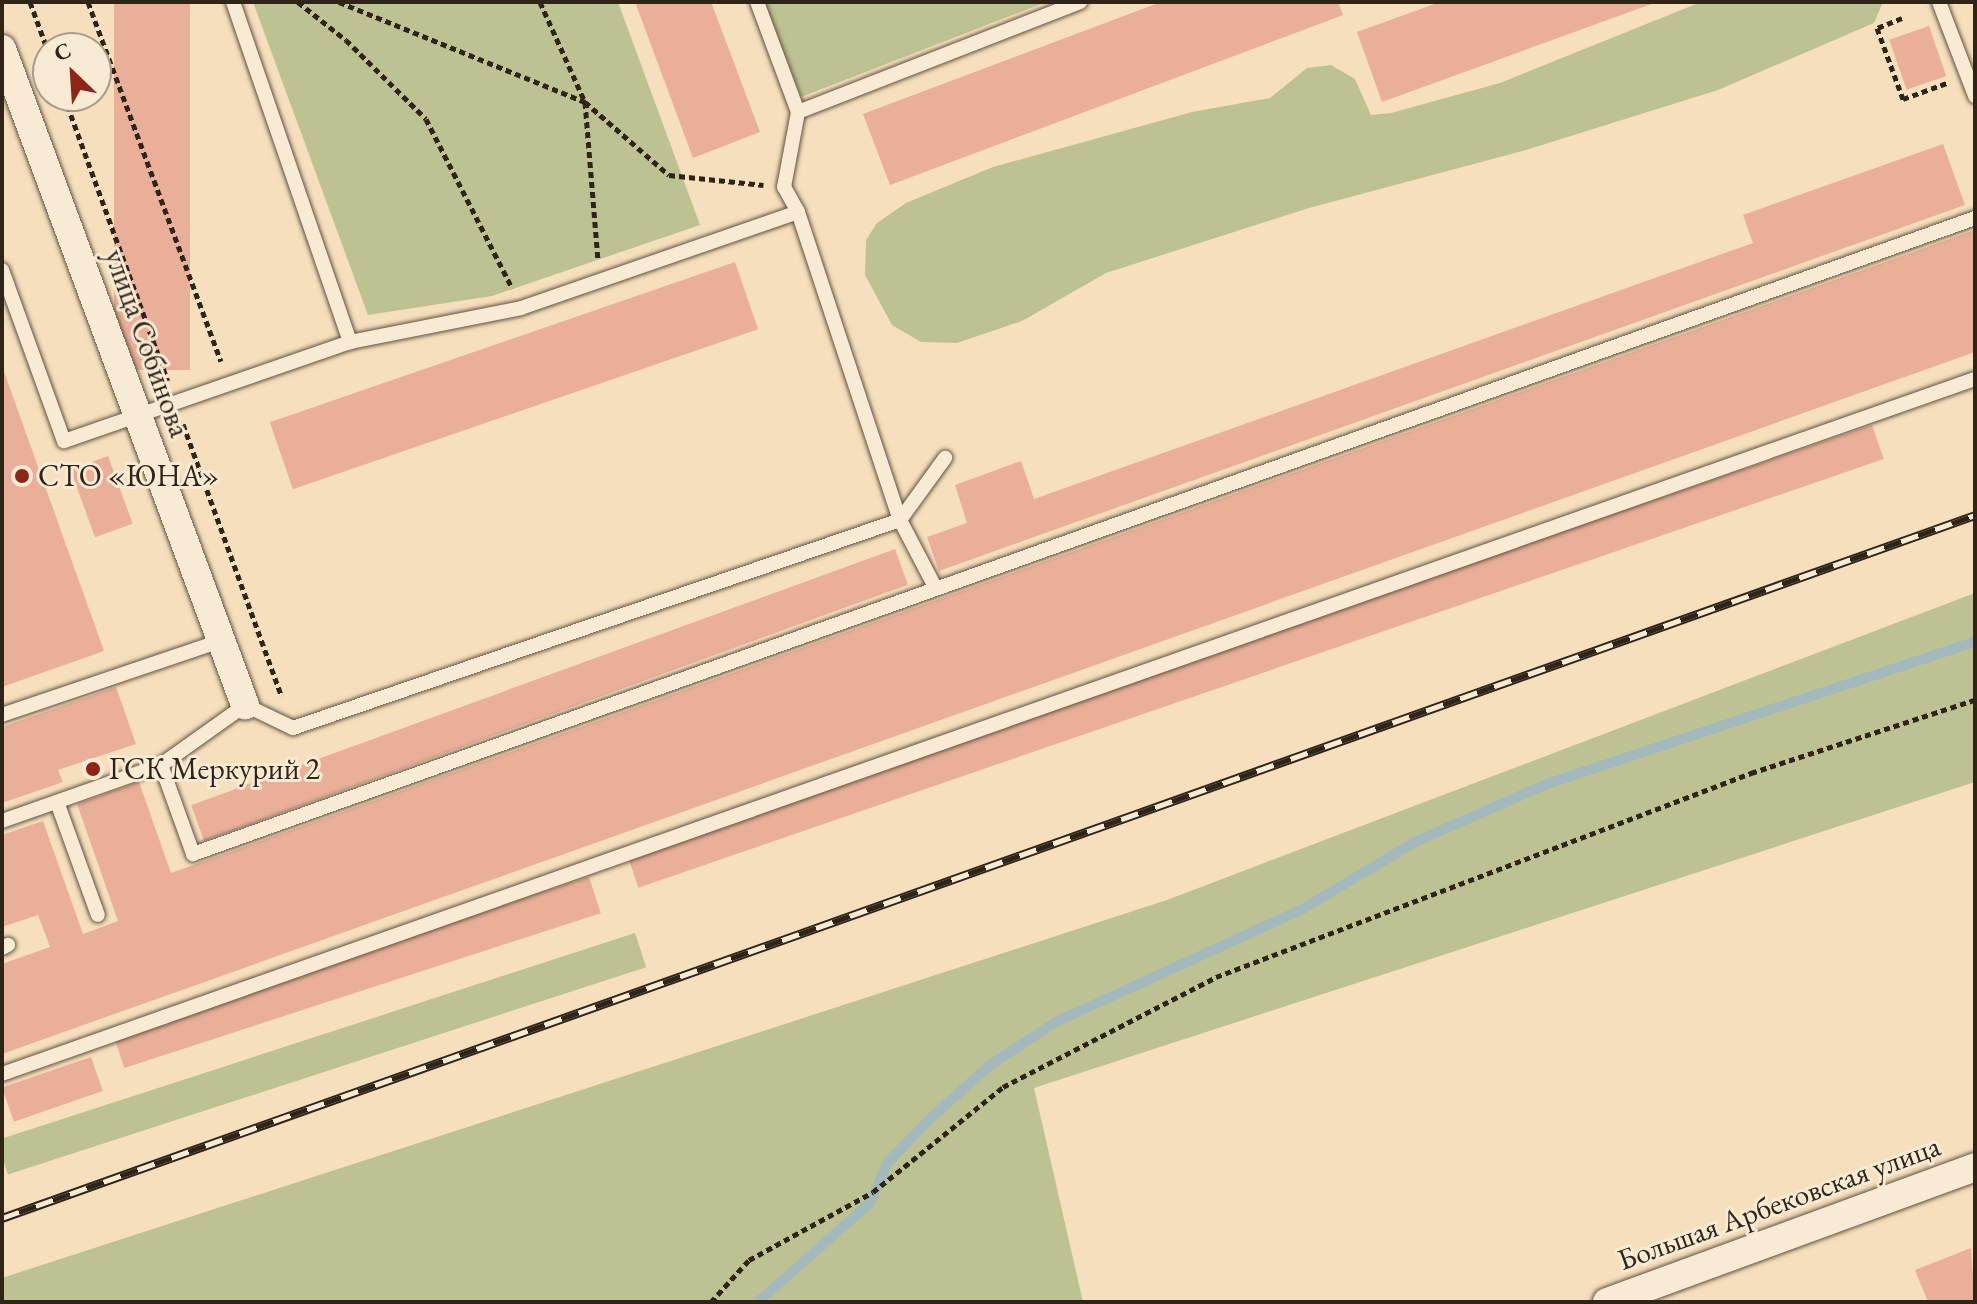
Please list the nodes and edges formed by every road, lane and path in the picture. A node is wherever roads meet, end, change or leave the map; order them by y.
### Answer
1 (30, 2) edge
2 (88, 2) edge
3 (233, 2) edge
4 (298, 2) edge
5 (339, 2) edge
6 (540, 2) edge
7 (757, 2) edge
8 (1080, 2) edge
9 (1939, 2) edge
10 (1902, 18) dead end
11 (41, 32) edge
12 (2, 49) edge
13 (1971, 74) edge
14 (1975, 96) edge
15 (585, 102) junction
16 (798, 112) junction
17 (784, 187) junction
18 (798, 212) junction
19 (1975, 218) edge
20 (2, 270) edge
21 (600, 279) junction
22 (521, 308) junction
23 (350, 342) junction
24 (1975, 379) edge
25 (230, 387) junction
26 (138, 417) junction
27 (945, 458) dead end
28 (900, 520) junction
29 (935, 587) junction
30 (221, 641) junction
31 (1975, 700) edge
32 (245, 705) junction
33 (2, 715) edge
34 (161, 765) junction
35 (57, 802) junction
36 (2, 821) edge
37 (98, 915) dead end
38 (2, 1074) edge
39 (1975, 1168) edge
40 (711, 1302) edge
41 (1607, 1302) edge

1 - 11 path
2 - 25 path
3 - 23 lane
4 - 22 path
5 - 15 path
6 - 15 path
7 - 16 lane
8 - 16 lane
9 - 13 lane
10 - 13 path
12 - 26 street, улица Собинова
13 - 14 lane
15 - 17 path
15 - 21 path
16 - 17 lane
17 - 18 lane
18 - 21 lane
18 - 28 lane
19 - 29 lane
20 - 26 lane
21 - 22 lane
22 - 23 lane
23 - 25 lane
24 - 38 lane
25 - 26 lane
26 - 30 street, улица Собинова
27 - 28 lane
28 - 29 lane
28 - 32 lane
29 - 34 lane
30 - 32 street, улица Собинова
30 - 33 lane
31 - 40 path
32 - 34 lane
34 - 35 lane
35 - 36 lane
35 - 37 lane
39 - 41 street, Большая Арбековская улица

